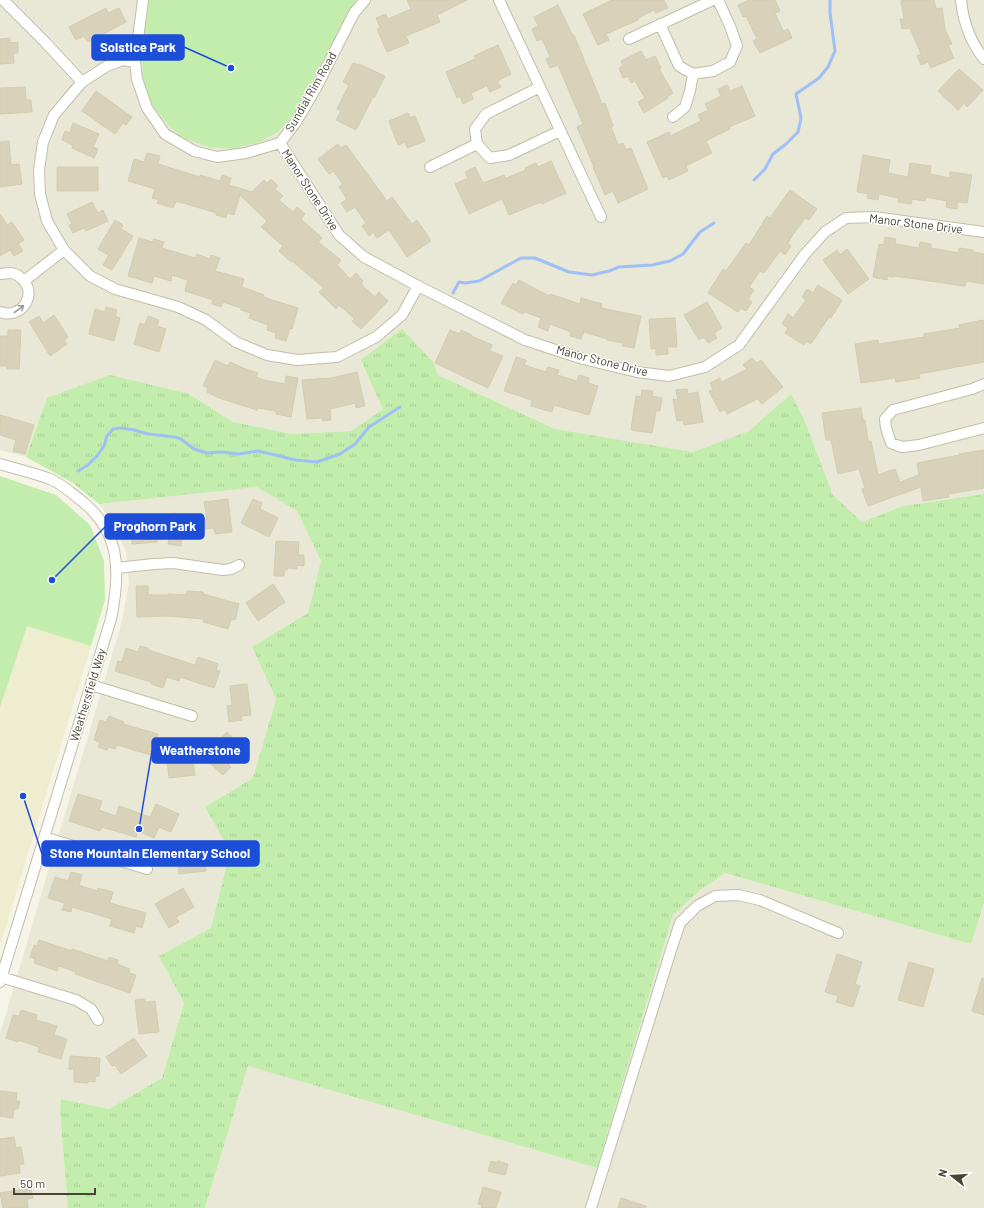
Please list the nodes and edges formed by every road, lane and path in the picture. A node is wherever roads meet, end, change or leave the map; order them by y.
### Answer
1 (3, 0) edge
2 (143, 0) edge
3 (365, 0) edge
4 (499, 0) edge
5 (713, 0) edge
6 (718, 0) edge
7 (961, 0) edge
8 (660, 24) junction
9 (629, 38) dead end
10 (984, 59) edge
11 (135, 62) junction
12 (693, 74) junction
13 (82, 82) junction
14 (540, 87) junction
15 (673, 117) dead end
16 (560, 131) junction
17 (280, 143) junction
18 (477, 144) junction
19 (430, 166) dead end
20 (601, 218) dead end
21 (984, 232) edge
22 (64, 250) junction
23 (0, 274) edge
24 (24, 281) junction
25 (418, 286) junction
26 (0, 312) edge
27 (984, 384) edge
28 (984, 428) edge
29 (0, 464) edge
30 (239, 565) dead end
31 (116, 568) junction
32 (91, 685) junction
33 (192, 716) dead end
34 (44, 838) junction
35 (147, 869) dead end
36 (838, 933) dead end
37 (1, 980) edge
38 (98, 1020) dead end
39 (592, 1208) edge

1 - 13 street
2 - 11 street, Sundial Rim Road
3 - 17 street, Sundial Rim Road
4 - 14 street
5 - 8 street
6 - 12 street
7 - 10 street
8 - 9 street
8 - 12 street
11 - 13 street
11 - 17 street, Sundial Rim Road
12 - 15 street
13 - 22 street
14 - 16 street
14 - 18 street
16 - 18 street
16 - 20 street
17 - 25 street, Manor Stone Drive
18 - 19 street
21 - 25 street, Manor Stone Drive
22 - 24 street
22 - 25 street
23 - 24 street
26 -> 24 street
27 - 28 street
29 - 31 street, Weathersfield Way
30 - 31 street
31 - 32 street, Weathersfield Way
32 - 33 street
32 - 34 street, Weathersfield Way
34 - 35 street
34 - 37 street, Weathersfield Way
36 - 39 street
37 - 38 street

